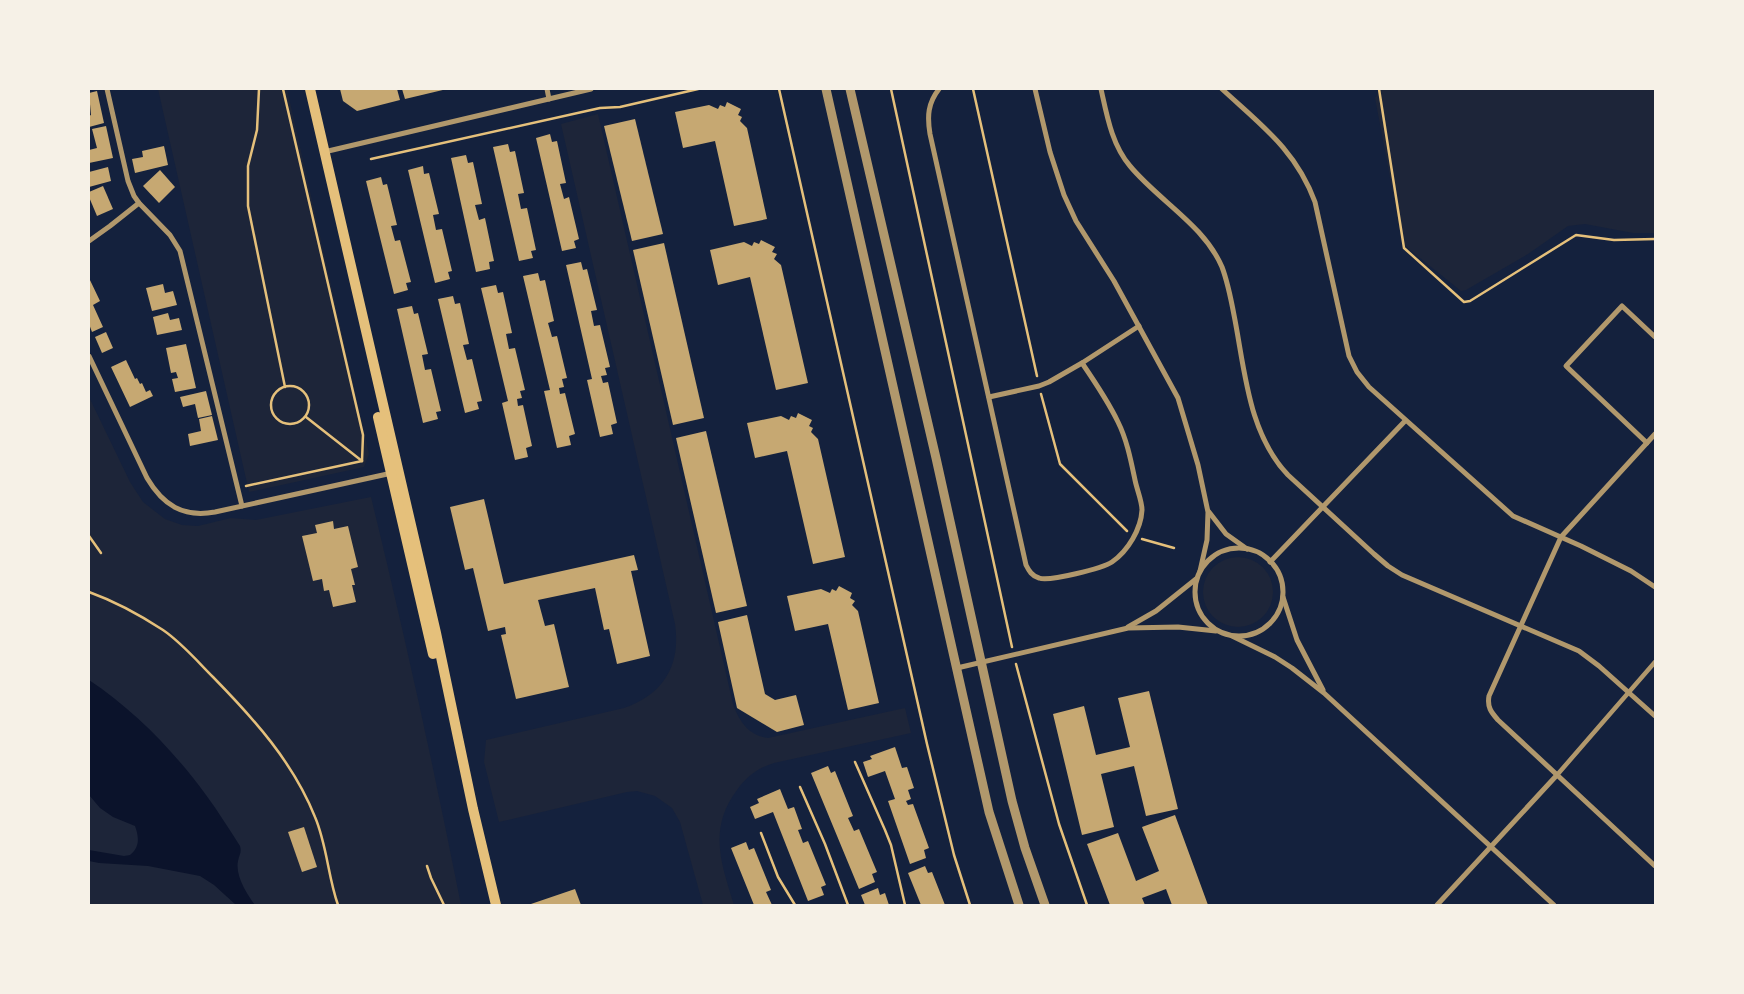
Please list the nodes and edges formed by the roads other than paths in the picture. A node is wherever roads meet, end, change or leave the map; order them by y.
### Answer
1 (107, 89) edge
2 (310, 89) edge
3 (547, 89) edge
4 (591, 89) edge
5 (826, 89) edge
6 (850, 89) edge
7 (939, 89) edge
8 (1036, 89) edge
9 (1101, 89) edge
10 (1222, 89) edge
11 (549, 98) junction
12 (323, 152) junction
13 (139, 203) junction
14 (89, 241) edge
15 (1139, 326) junction
16 (1655, 337) edge
17 (89, 356) edge
18 (1082, 363) junction
19 (989, 397) junction
20 (1405, 420) junction
21 (1655, 434) edge
22 (1647, 443) junction
23 (394, 472) junction
24 (242, 506) junction
25 (1323, 507) junction
26 (1208, 512) junction
27 (1561, 537) junction
28 (1248, 549) junction
29 (1270, 562) junction
30 (1200, 571) junction
31 (1197, 578) junction
32 (1655, 587) edge
33 (1283, 596) junction
34 (1520, 626) junction
35 (1128, 628) junction
36 (1218, 632) junction
37 (1232, 636) junction
38 (982, 662) junction
39 (1655, 662) edge
40 (957, 668) junction
41 (1628, 692) junction
42 (1324, 693) junction
43 (1655, 716) edge
44 (1557, 775) junction
45 (1491, 848) junction
46 (1655, 866) edge
47 (490, 905) edge
48 (496, 905) edge
49 (1019, 905) edge
50 (1045, 905) edge
51 (1437, 905) edge
52 (1554, 905) edge

1 - 13 street
2 - 12 main road
3 - 11 street
4 - 11 street
5 - 40 street
6 - 38 street
7 - 19 street
8 - 15 street
9 - 25 street
10 - 20 street
11 - 12 street
12 - 23 main road
13 - 14 street
13 - 24 street
15 - 18 street
15 - 26 street
16 - 22 street
17 - 24 street
18 - 19 street
18 - 19 street
20 - 25 street
20 - 27 street
21 - 22 street
22 - 27 street
23 - 24 street
23 - 47 main road
23 - 48 main road
25 - 29 street
25 - 34 street
26 - 28 street
26 - 30 street
27 - 32 street
27 - 34 street
28 - 29 street
28 - 30 street
29 - 33 street
30 - 31 street
31 - 35 street
31 - 36 street
33 - 37 street
33 - 42 street
34 - 41 street
34 - 44 street
35 - 36 street
35 - 38 street
36 - 37 street
37 - 42 street
38 - 40 street
38 - 50 street
39 - 41 street
40 - 49 street
41 - 43 street
41 - 44 street
42 - 45 street
44 - 45 street
44 - 46 street
45 - 51 street
45 - 52 street

